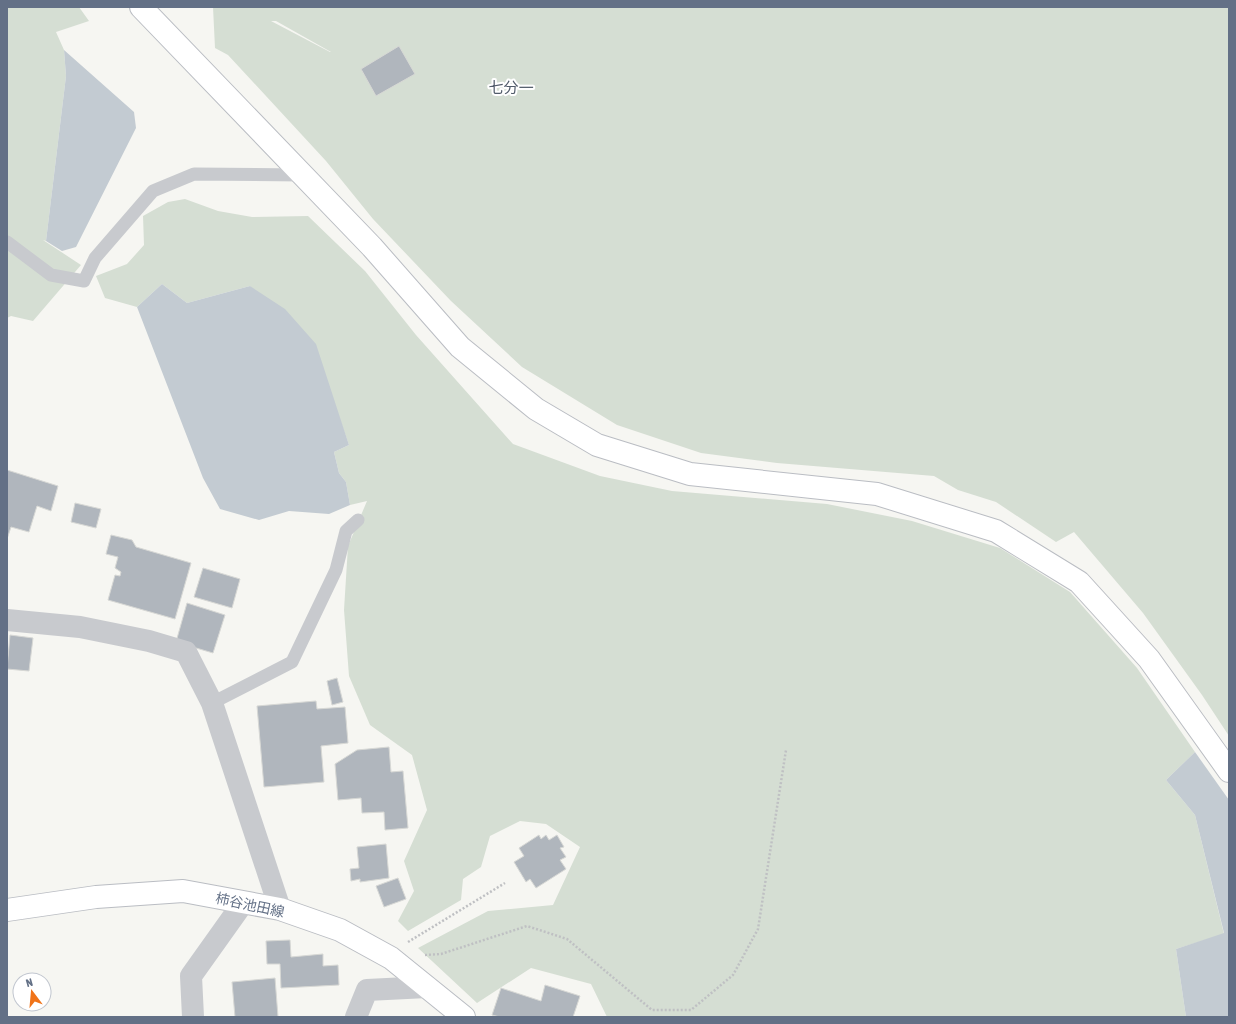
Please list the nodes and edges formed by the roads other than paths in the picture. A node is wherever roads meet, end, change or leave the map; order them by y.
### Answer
1 (141, 7) edge
2 (303, 175) junction
3 (7, 242) edge
4 (358, 520) dead end
5 (7, 620) edge
6 (212, 703) junction
7 (1229, 771) edge
8 (243, 902) junction
9 (280, 909) junction
10 (7, 910) edge
11 (427, 987) junction
12 (193, 1017) edge
13 (356, 1017) edge
14 (464, 1017) edge

1 - 2 street
2 - 3 lane
2 - 7 street
4 - 6 lane
5 - 6 street
6 - 9 street
8 - 9 street, 柿谷池田線
8 - 10 street, 柿谷池田線
8 - 12 street
9 - 11 street, 柿谷池田線
11 - 13 street
11 - 14 street, 柿谷池田線

